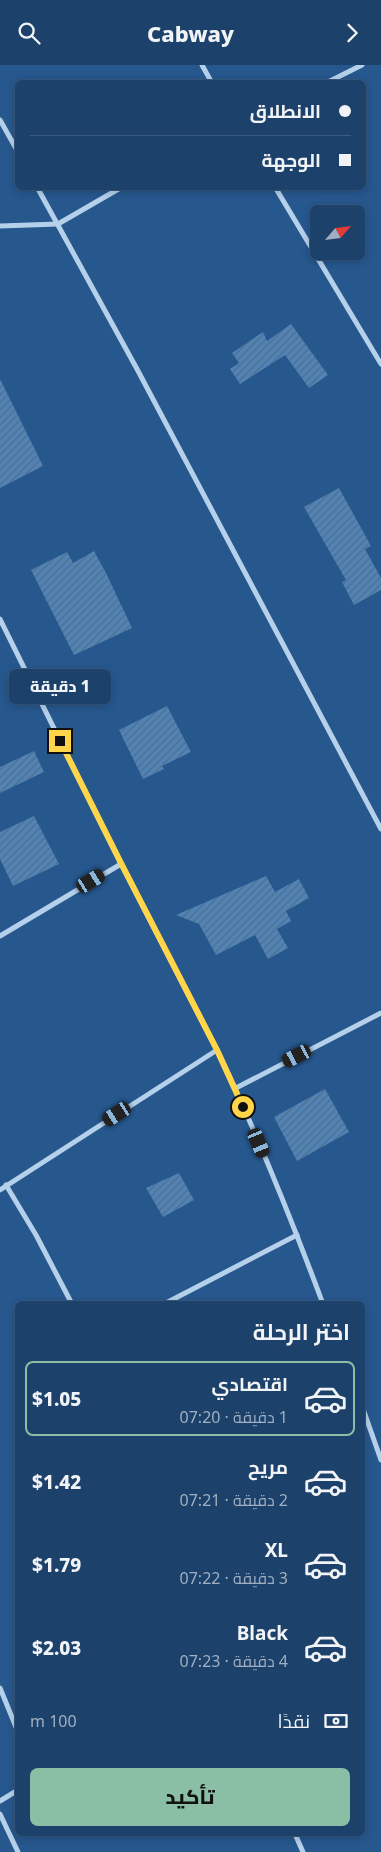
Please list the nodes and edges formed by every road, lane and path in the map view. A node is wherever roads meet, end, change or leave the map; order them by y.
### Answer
1 (202, 65) edge
2 (362, 65) edge
3 (210, 80) edge
4 (332, 80) edge
5 (0, 121) edge
6 (15, 147) edge
7 (39, 190) edge
8 (117, 190) edge
9 (277, 190) edge
10 (58, 224) junction
11 (0, 226) edge
12 (381, 364) edge
13 (0, 619) edge
14 (381, 829) edge
15 (121, 863) junction
16 (0, 936) edge
17 (381, 1013) edge
18 (217, 1050) junction
19 (236, 1088) junction
20 (6, 1185) junction
21 (0, 1190) edge
22 (297, 1235) junction
23 (70, 1301) edge
24 (170, 1301) edge
25 (322, 1301) edge
26 (365, 1415) edge
27 (381, 1460) edge
28 (0, 1689) edge
29 (15, 1725) edge
30 (15, 1791) edge
31 (0, 1801) edge
32 (0, 1814) edge
33 (296, 1836) edge
34 (18, 1852) edge
35 (303, 1852) edge

1 - 3 street
2 - 4 street
5 - 6 street
7 - 10 street
8 - 10 street
9 - 12 street
10 - 11 street
10 - 14 street
13 - 15 street
15 - 16 street
15 - 18 street
17 - 19 street
18 - 19 street
18 - 20 street
19 - 22 street
20 - 21 street
20 - 23 street
22 - 24 street
22 - 25 street
26 - 27 street
28 - 29 street
30 - 31 street
32 - 34 street
33 - 35 street

